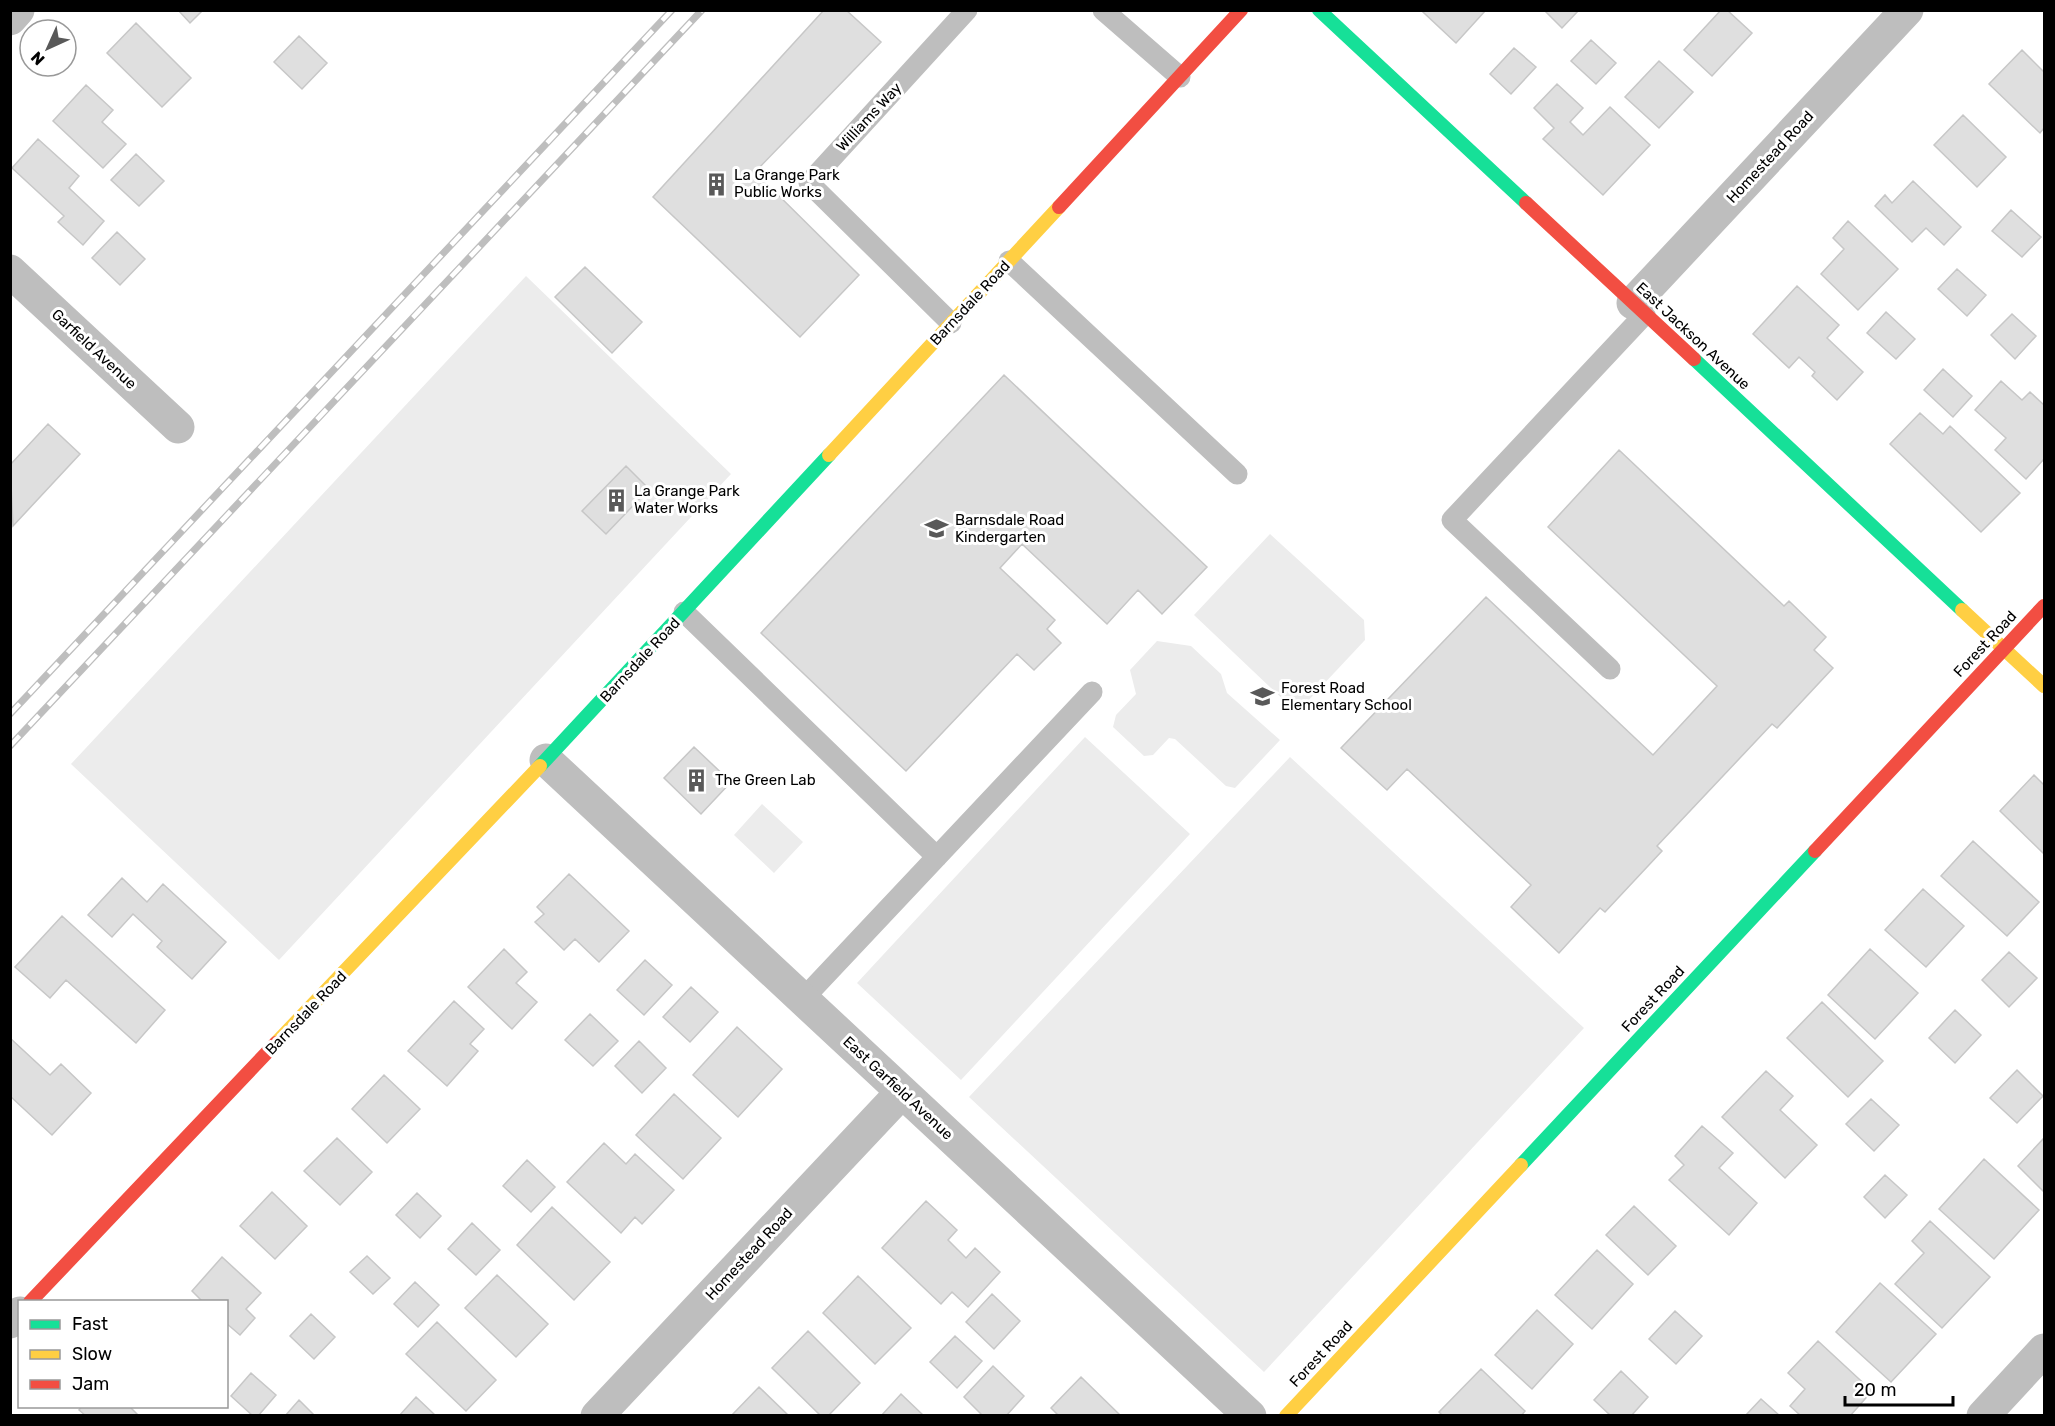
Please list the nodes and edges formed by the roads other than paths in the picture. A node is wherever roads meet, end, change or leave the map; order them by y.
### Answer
1 (18, 10) edge
2 (968, 10) edge
3 (1103, 10) edge
4 (1241, 10) edge
5 (1319, 10) edge
6 (1907, 10) edge
7 (10, 19) edge
8 (1180, 77) junction
9 (1009, 261) junction
10 (10, 271) edge
11 (1639, 308) junction
12 (951, 323) junction
13 (178, 427) dead end
14 (1237, 474) dead end
15 (2044, 606) edge
16 (684, 612) junction
17 (2004, 649) junction
18 (1610, 669) dead end
19 (2044, 686) edge
20 (1092, 692) dead end
21 (546, 760) junction
22 (937, 857) junction
23 (803, 999) junction
24 (902, 1092) junction
25 (32, 1300) edge
26 (2044, 1350) edge
27 (597, 1416) edge
28 (1250, 1416) edge
29 (1286, 1416) edge
30 (1983, 1416) edge

1 - 7 street
2 - 12 lane, Williams Way
3 - 8 lane
4 - 8 street, Barnsdale Road
5 - 11 street, East Jackson Avenue
6 - 11 street, Homestead Road
8 - 9 street, Barnsdale Road
9 - 12 street, Barnsdale Road
9 - 14 lane
10 - 13 street, Garfield Avenue
11 - 17 street, East Jackson Avenue
11 - 18 lane
12 - 16 street, Barnsdale Road
15 - 17 street, Forest Road
16 - 21 street, Barnsdale Road
16 - 22 lane
17 - 19 street, East Jackson Avenue
17 - 29 street, Forest Road
20 - 22 lane
21 - 23 street, East Garfield Avenue
21 - 25 street, Barnsdale Road
22 - 23 lane
23 - 24 street, East Garfield Avenue
24 - 27 street, Homestead Road
24 - 28 street, East Garfield Avenue
26 - 30 street

